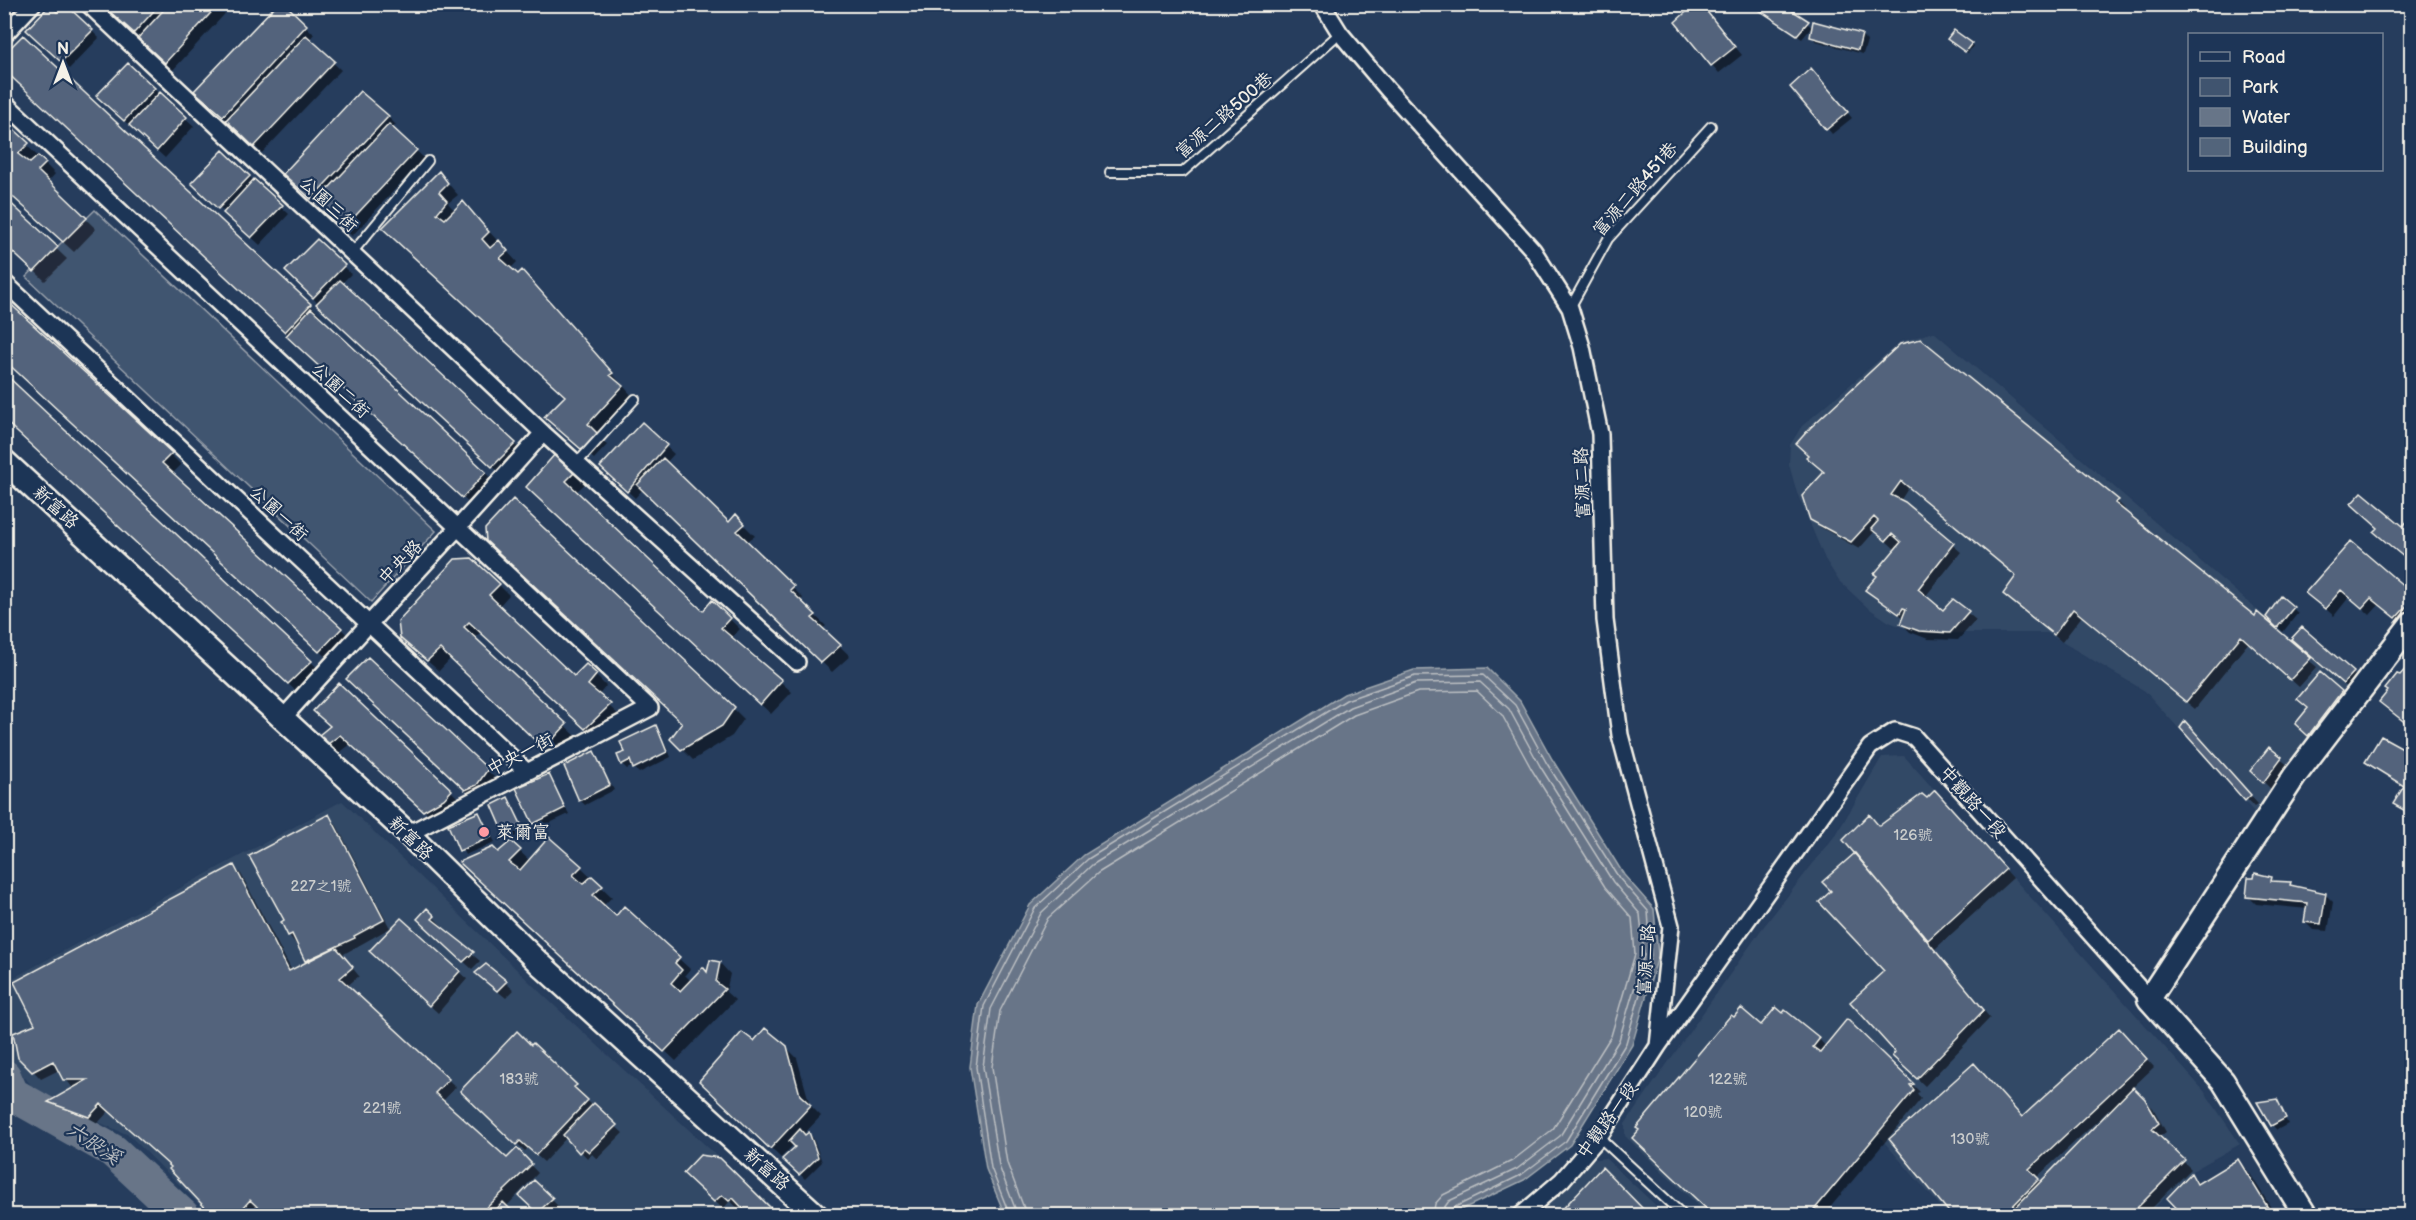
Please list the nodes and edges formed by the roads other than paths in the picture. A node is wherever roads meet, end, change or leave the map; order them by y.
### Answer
1 (33, 4) edge
2 (88, 4) edge
3 (1322, 4) edge
4 (1340, 33) junction
5 (4, 35) edge
6 (4, 102) edge
7 (1711, 126) dead end
8 (428, 161) dead end
9 (1110, 172) dead end
10 (352, 253) junction
11 (4, 282) edge
12 (1570, 308) junction
13 (635, 399) dead end
14 (543, 433) junction
15 (4, 461) edge
16 (577, 463) junction
17 (460, 528) junction
18 (367, 623) junction
19 (2412, 623) edge
20 (797, 662) dead end
21 (650, 708) joint
22 (283, 718) junction
23 (526, 772) junction
24 (408, 834) junction
25 (2149, 999) junction
26 (1659, 1046) junction
27 (1599, 1137) junction
28 (817, 1215) edge
29 (1520, 1215) edge
30 (1684, 1215) edge
31 (2306, 1215) edge

1 - 5 street
2 - 10 street, 公園三街
3 - 4 street, 富源二路
4 - 9 lane, 富源二路500巷
4 - 12 street, 富源二路
6 - 17 street, 公園二街
7 - 12 lane, 富源二路451巷
8 - 10 lane
10 - 14 street, 公園三街
11 - 18 street, 公園一街
12 - 26 street, 富源二路
13 - 16 lane
14 - 16 street, 公園三街
14 - 17 street, 中央路
15 - 22 street, 新富路
16 - 20 street, 公園三街
17 - 18 street, 中央路
17 - 21 street, 公園二街
18 - 22 street, 中央路
18 - 23 street, 公園一街
19 - 25 street
21 - 23 street, 中央一街
22 - 24 street, 新富路
23 - 24 street, 中央一街
24 - 28 street, 新富路
25 - 26 street, 中觀路一段
25 - 31 street
26 - 27 street, 中觀路一段
27 - 29 street, 中觀路一段
27 - 30 lane

